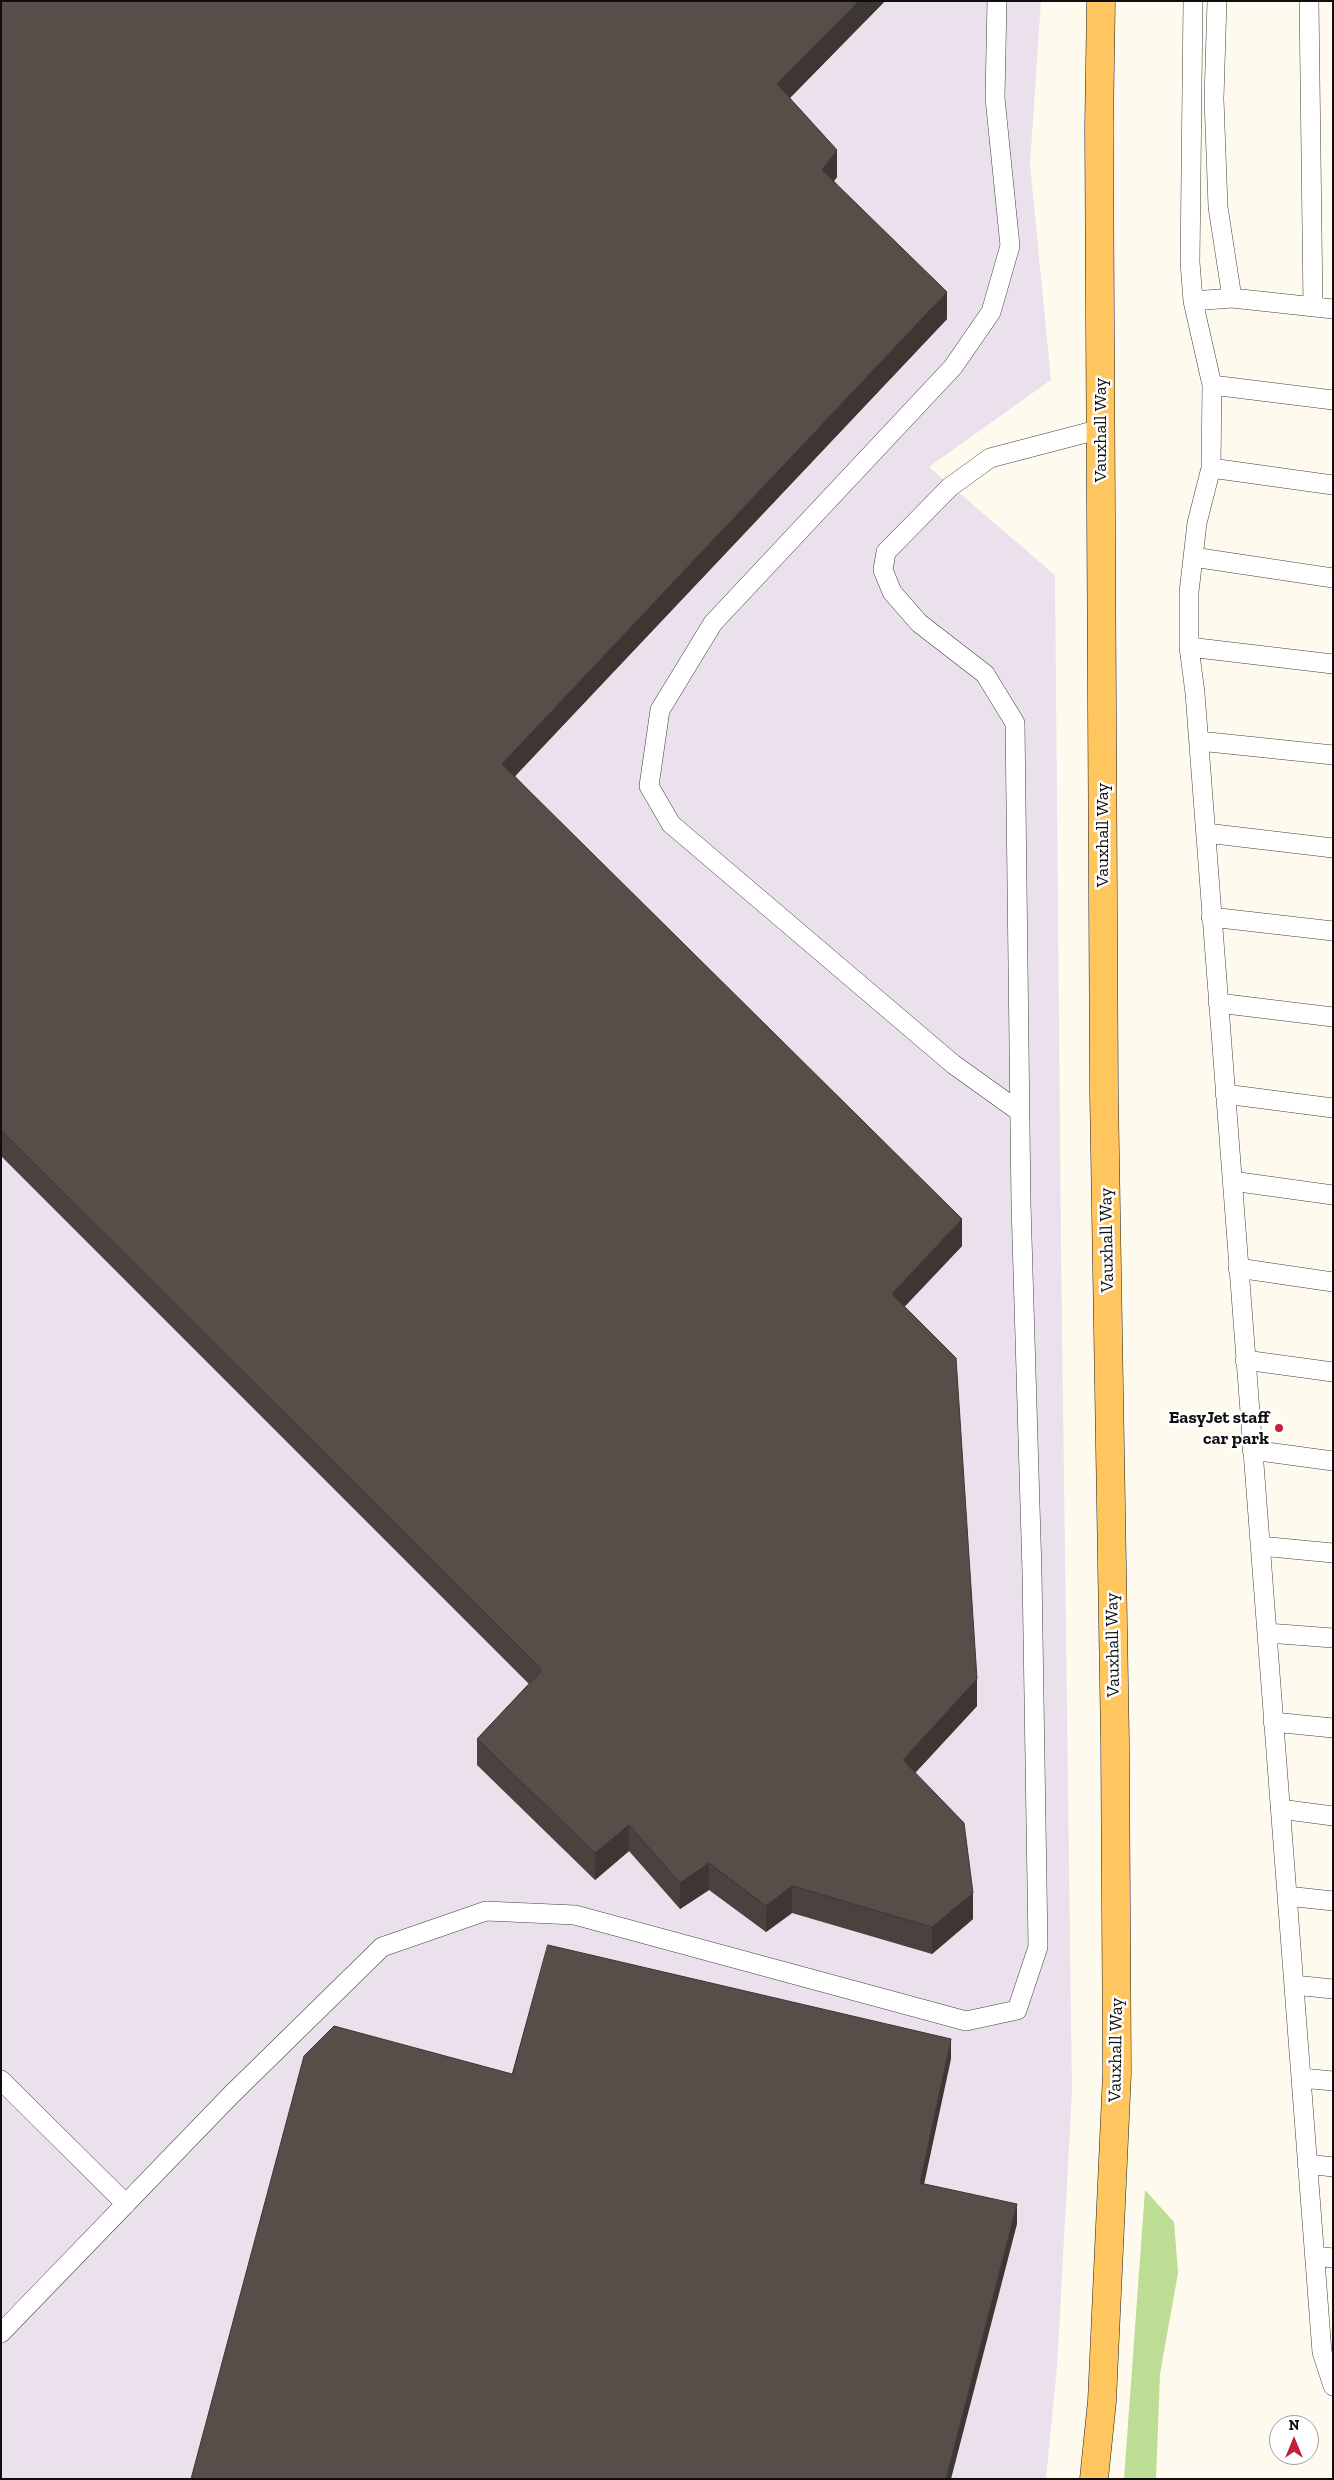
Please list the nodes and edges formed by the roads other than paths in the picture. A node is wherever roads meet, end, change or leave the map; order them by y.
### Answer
1 (996, 1) edge
2 (1101, 1) edge
3 (1193, 1) edge
4 (1217, 1) edge
5 (1309, 1) edge
6 (1232, 298) junction
7 (1194, 301) junction
8 (1313, 306) junction
9 (1333, 309) edge
10 (1212, 385) junction
11 (1333, 400) edge
12 (1101, 429) junction
13 (1211, 468) junction
14 (1333, 485) edge
15 (1194, 557) junction
16 (1333, 578) edge
17 (1189, 647) junction
18 (1333, 664) edge
19 (1199, 741) junction
20 (1333, 755) edge
21 (1206, 833) junction
22 (1333, 848) edge
23 (1211, 917) junction
24 (1333, 931) edge
25 (1218, 1004) junction
26 (1333, 1017) edge
27 (1225, 1094) junction
28 (1333, 1108) edge
29 (1020, 1112) junction
30 (1232, 1181) junction
31 (1333, 1195) edge
32 (1238, 1268) junction
33 (1333, 1282) edge
34 (1245, 1360) junction
35 (1333, 1372) edge
36 (1252, 1450) junction
37 (1333, 1461) edge
38 (1260, 1546) junction
39 (1333, 1553) edge
40 (1267, 1633) junction
41 (1333, 1638) edge
42 (1273, 1722) junction
43 (1333, 1728) edge
44 (1280, 1809) junction
45 (1333, 1816) edge
46 (1287, 1896) junction
47 (1333, 1901) edge
48 (1294, 1985) junction
49 (1333, 1989) edge
50 (1301, 2078) junction
51 (1, 2080) edge
52 (1333, 2081) edge
53 (1308, 2164) junction
54 (1333, 2167) edge
55 (126, 2204) junction
56 (1324, 2257) edge
57 (1, 2333) edge
58 (1327, 2353) edge
59 (1333, 2386) edge
60 (1094, 2479) edge

1 - 29 lane
2 - 12 main road, Vauxhall Way
3 - 7 lane
4 - 6 lane
5 - 8 lane
6 - 7 lane
6 - 8 lane
7 - 10 lane
8 - 9 lane
10 - 11 lane
10 - 13 lane
12 - 29 lane
12 - 60 main road, Vauxhall Way
13 - 14 lane
13 - 15 lane
15 - 16 lane
15 - 17 lane
17 - 18 lane
17 - 19 lane
19 - 20 lane
19 - 21 lane
21 - 22 lane
21 - 23 lane
23 - 24 lane
23 - 25 lane
25 - 26 lane
25 - 27 lane
27 - 28 lane
27 - 30 lane
29 - 55 lane
30 - 31 lane
30 - 32 lane
32 - 33 lane
32 - 34 lane
34 - 35 lane
34 - 36 lane
36 - 37 lane
36 - 38 lane
38 - 39 lane
38 - 40 lane
40 - 41 lane
40 - 42 lane
42 - 43 lane
42 - 44 lane
44 - 45 lane
44 - 46 lane
46 - 47 lane
46 - 48 lane
48 - 49 lane
48 - 50 lane
50 - 52 lane
50 - 53 lane
51 - 55 lane
53 - 54 lane
53 - 56 lane
55 - 57 lane
56 - 58 lane
58 - 59 lane

